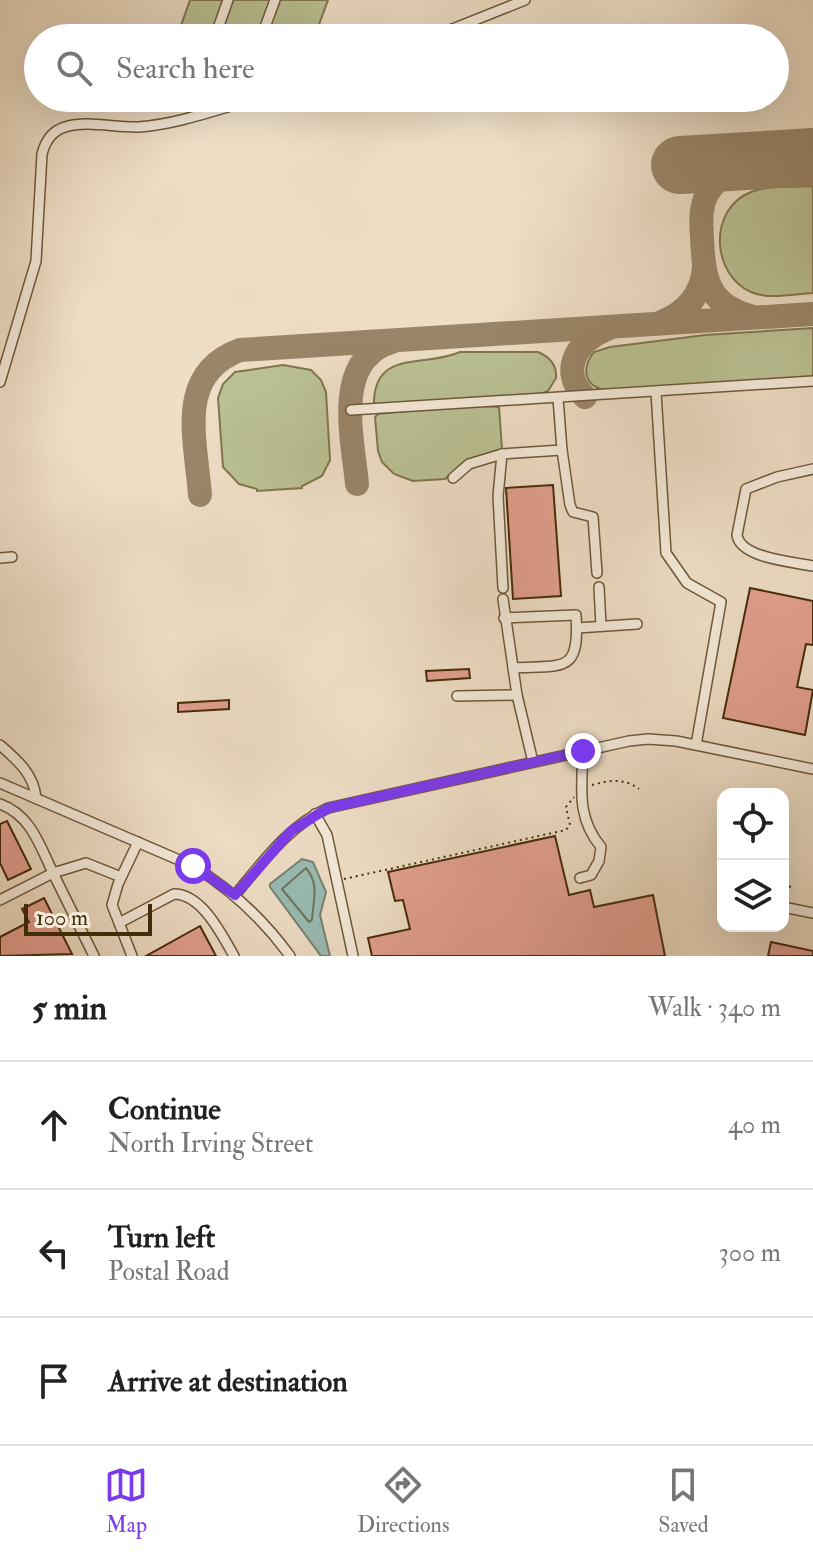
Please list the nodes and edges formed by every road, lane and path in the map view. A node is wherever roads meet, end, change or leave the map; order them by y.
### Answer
1 (228, 0) edge
2 (275, 0) edge
3 (525, 0) edge
4 (219, 24) edge
5 (266, 24) edge
6 (465, 24) edge
7 (206, 112) edge
8 (813, 381) edge
9 (0, 382) edge
10 (656, 392) junction
11 (558, 398) junction
12 (351, 410) dead end
13 (562, 450) junction
14 (502, 454) junction
15 (813, 469) edge
16 (453, 478) dead end
17 (12, 557) dead end
18 (0, 558) edge
19 (813, 566) edge
20 (597, 573) dead end
21 (599, 587) dead end
22 (504, 618) junction
23 (637, 624) dead end
24 (601, 626) junction
25 (577, 628) junction
26 (513, 668) junction
27 (517, 695) junction
28 (457, 696) dead end
29 (0, 745) edge
30 (696, 745) junction
31 (583, 751) junction
32 (533, 762) junction
33 (813, 769) edge
34 (0, 783) edge
35 (582, 788) junction
36 (639, 789) dead end
37 (36, 798) junction
38 (0, 804) edge
39 (315, 814) junction
40 (138, 842) junction
41 (53, 873) junction
42 (121, 877) junction
43 (580, 878) dead end
44 (339, 880) junction
45 (789, 887) edge
46 (793, 887) dead end
47 (235, 895) junction
48 (0, 900) edge
49 (789, 908) edge
50 (813, 913) edge
51 (119, 923) junction
52 (94, 956) edge
53 (132, 956) edge
54 (234, 956) edge
55 (290, 956) edge
56 (353, 956) edge

1 - 4 street
2 - 5 street
3 - 6 street
7 - 9 street
8 - 10 street
10 - 11 street
10 - 30 street
11 - 12 street
11 - 13 street
13 - 14 street
13 - 20 street
14 - 16 street
14 - 22 street
15 - 19 street
17 - 18 street
21 - 24 street
22 - 25 street
22 - 26 street
23 - 24 street
24 - 25 street
25 - 26 street
26 - 27 street
27 - 28 street
27 - 32 street
29 - 37 street
30 - 31 street
30 - 33 street
31 - 32 street
31 - 35 street
32 - 39 street
34 - 37 street
35 - 36 path
35 - 43 street
35 - 44 path
37 - 40 street
38 - 41 street
39 - 44 street
39 - 47 street
40 - 42 street
40 - 47 street
41 - 42 street
41 - 48 street
41 - 52 street
42 - 51 street
44 - 56 street
45 - 46 path
47 - 55 street
49 - 50 street
51 - 53 street
51 - 54 street

